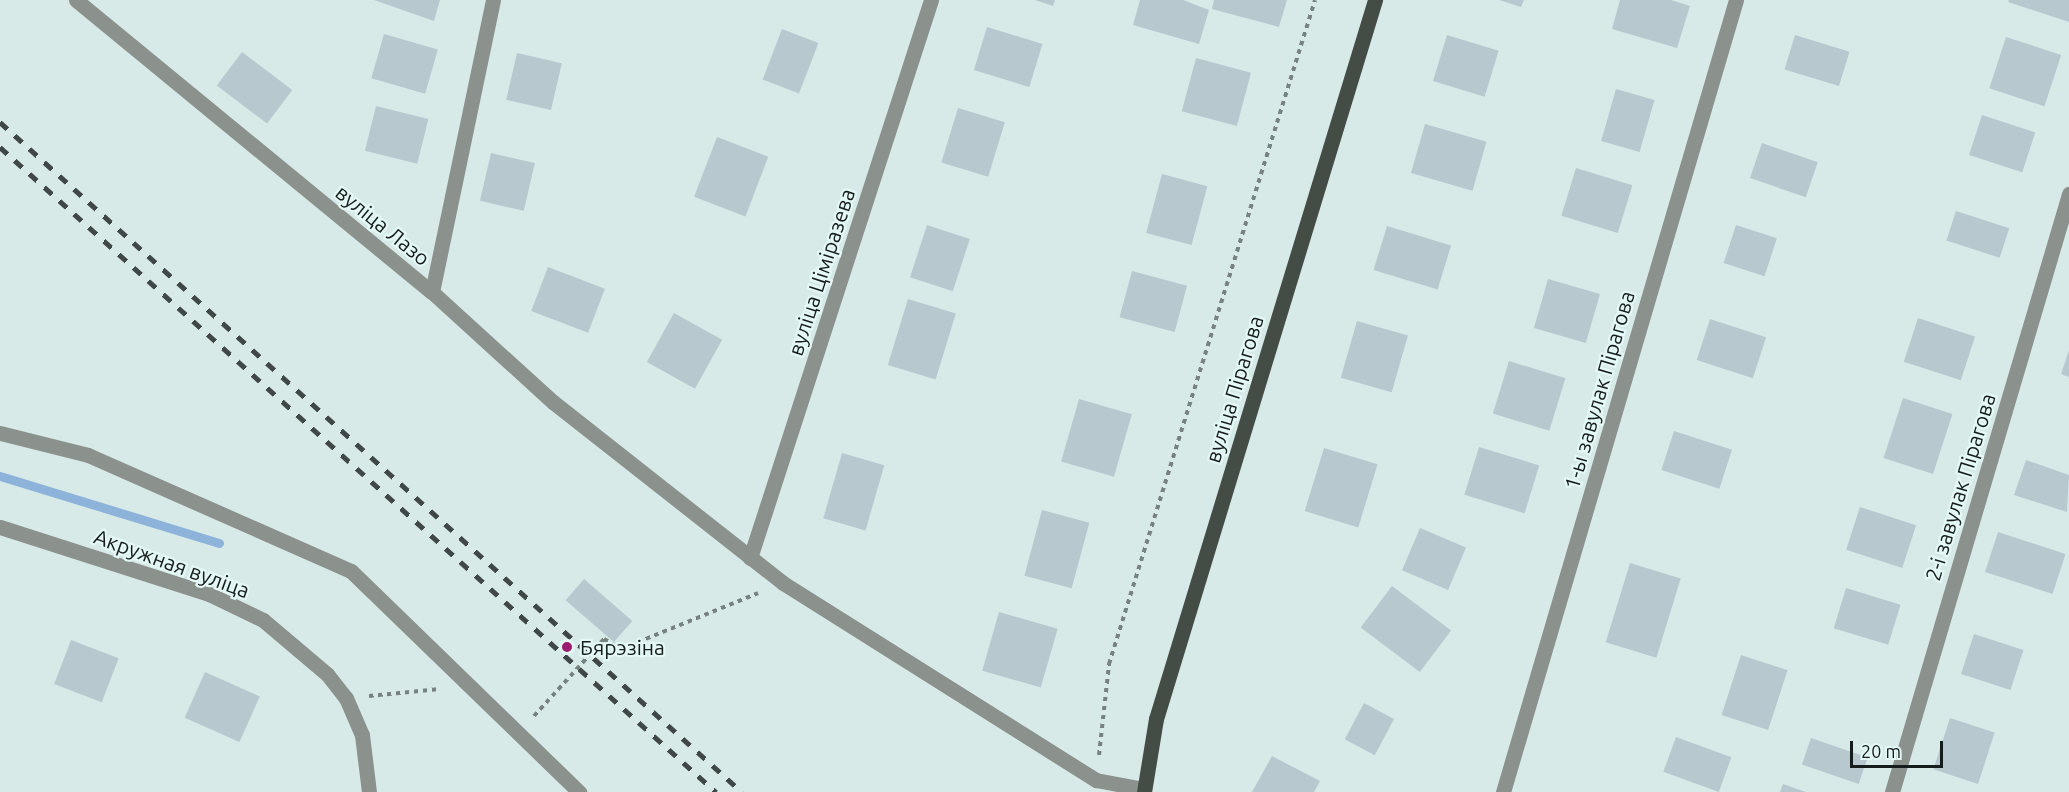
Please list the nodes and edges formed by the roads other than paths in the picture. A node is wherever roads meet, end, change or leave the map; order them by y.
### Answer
1 (76, 0) edge
2 (494, 0) edge
3 (931, 0) edge
4 (1375, 0) edge
5 (1736, 0) edge
6 (2069, 194) edge
7 (432, 292) junction
8 (0, 433) edge
9 (0, 527) edge
10 (750, 558) junction
11 (1144, 791) edge
12 (369, 792) edge
13 (579, 792) edge
14 (1503, 792) edge
15 (1892, 792) edge

1 - 7 street, вуліца Лазо
2 - 7 street, вуліца Лазо
3 - 10 street, вуліца Ціміразева
4 - 11 main road, вуліца Пірагова
5 - 14 street, 1-ы завулак Пірагова
6 - 15 street, 2-і завулак Пірагова
7 - 10 street
8 - 13 street
9 - 12 street, Акружная вуліца
10 - 11 street

